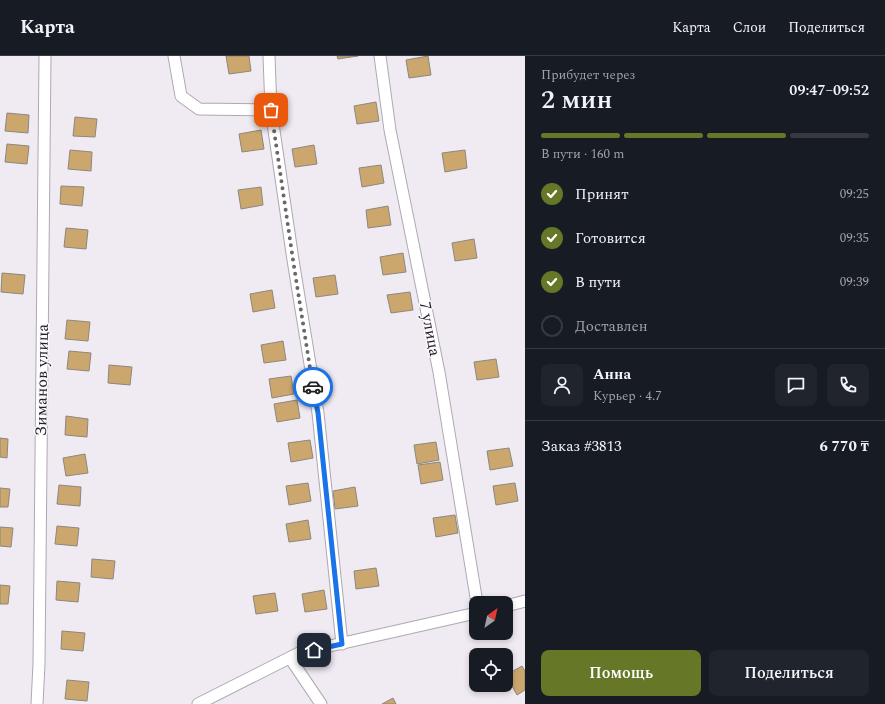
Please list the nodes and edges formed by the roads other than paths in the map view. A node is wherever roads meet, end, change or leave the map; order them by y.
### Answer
1 (45, 56) edge
2 (174, 56) edge
3 (269, 56) edge
4 (380, 56) edge
5 (271, 110) junction
6 (476, 596) edge
7 (525, 601) edge
8 (513, 604) edge
9 (469, 615) edge
10 (342, 644) junction
11 (290, 658) junction
12 (37, 704) edge
13 (198, 704) edge
14 (321, 704) edge

1 - 12 street, Зиманов улица
2 - 5 street
3 - 5 street
4 - 6 street, 7 улица
5 - 10 street
7 - 8 street
9 - 10 street
10 - 11 street
11 - 13 street
11 - 14 street

